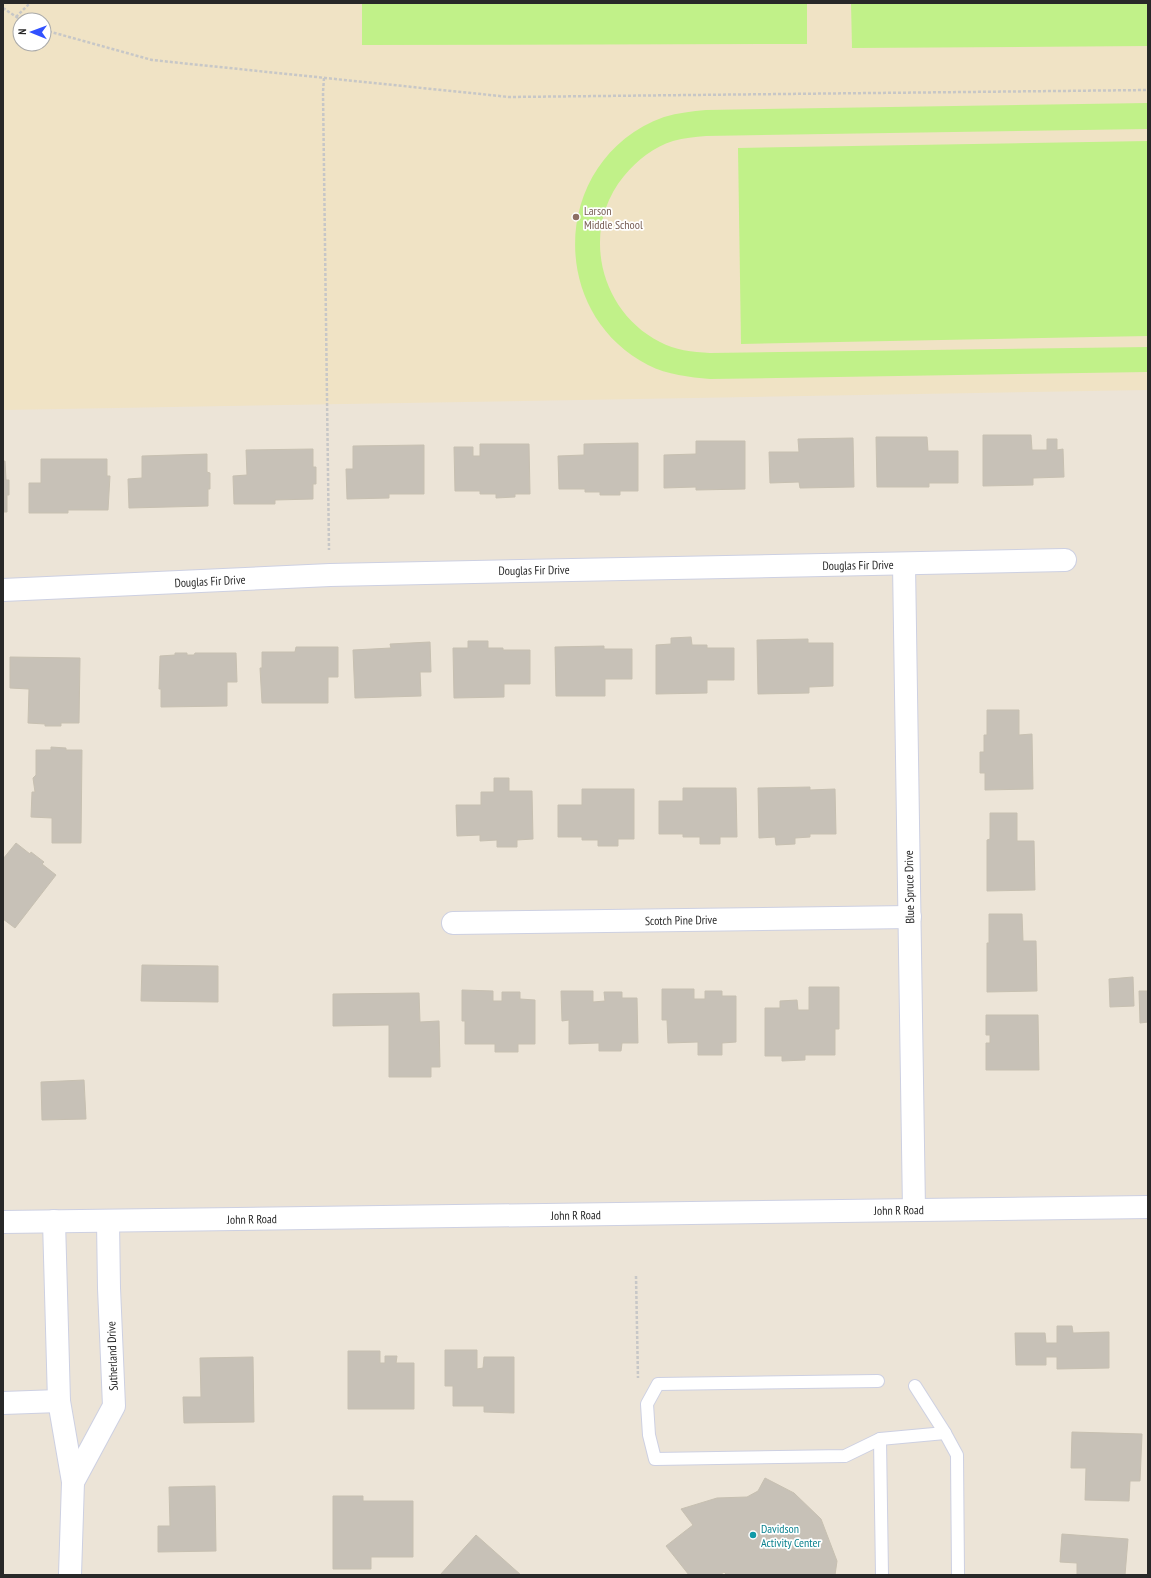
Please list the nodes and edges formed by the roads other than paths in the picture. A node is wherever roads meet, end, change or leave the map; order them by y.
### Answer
1 (1065, 560) dead end
2 (904, 564) junction
3 (3, 590) edge
4 (910, 917) junction
5 (453, 922) dead end
6 (1148, 1207) edge
7 (914, 1210) junction
8 (54, 1221) junction
9 (108, 1221) junction
10 (3, 1222) edge
11 (878, 1381) dead end
12 (915, 1386) dead end
13 (59, 1401) junction
14 (3, 1403) edge
15 (946, 1433) junction
16 (880, 1440) junction
17 (73, 1482) junction
18 (70, 1575) edge
19 (882, 1575) edge
20 (958, 1575) edge

1 - 2 street, Douglas Fir Drive
2 - 3 street, Douglas Fir Drive
2 - 4 street, Blue Spruce Drive
4 - 5 street, Scotch Pine Drive
4 - 7 street, Blue Spruce Drive
6 - 7 street, John R Road
7 - 9 street, John R Road
8 - 9 street, John R Road
8 - 10 street, John R Road
8 - 13 street, Sutherland Drive
9 - 17 street, Sutherland Drive
11 - 16 lane
12 - 15 lane
13 - 14 street
13 - 17 street, Sutherland Drive
15 - 16 lane
15 - 20 lane
16 - 19 lane
17 - 18 street, Sutherland Drive

